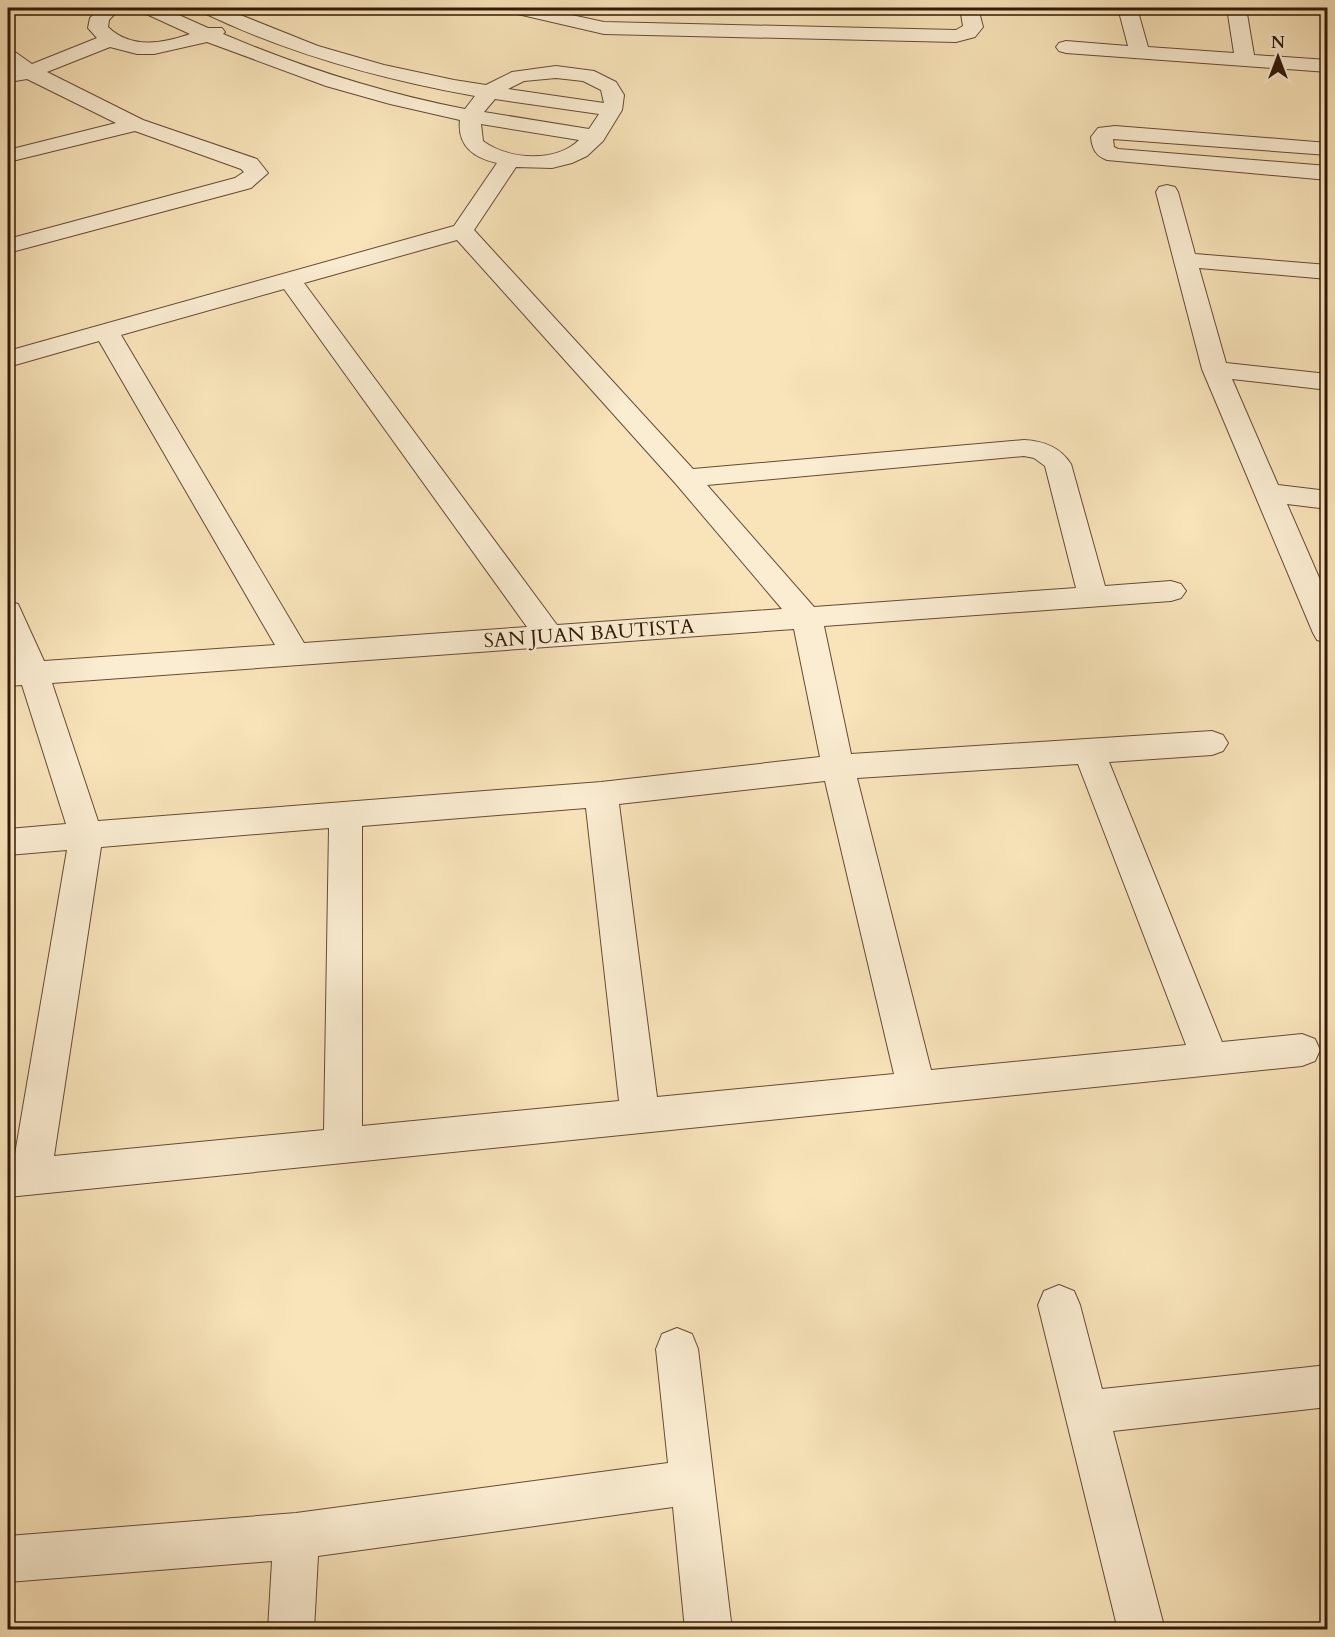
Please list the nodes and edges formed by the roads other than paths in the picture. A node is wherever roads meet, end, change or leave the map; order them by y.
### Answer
1 (111, 8) edge
2 (149, 8) edge
3 (209, 8) edge
4 (516, 8) edge
5 (619, 8) edge
6 (969, 8) edge
7 (1128, 8) edge
8 (1237, 8) edge
9 (238, 23) junction
10 (604, 28) junction
11 (206, 36) junction
12 (109, 40) junction
13 (1066, 46) dead end
14 (1139, 51) junction
15 (8, 56) edge
16 (1245, 60) junction
17 (1328, 66) edge
18 (30, 72) junction
19 (575, 73) junction
20 (8, 77) edge
21 (490, 92) junction
22 (612, 111) junction
23 (471, 115) junction
24 (136, 124) junction
25 (595, 136) junction
26 (1328, 149) edge
27 (8, 156) edge
28 (510, 160) junction
29 (1328, 173) edge
30 (1167, 192) dead end
31 (462, 231) junction
32 (8, 246) edge
33 (1184, 260) junction
34 (1328, 272) edge
35 (290, 280) junction
36 (106, 331) junction
37 (8, 359) edge
38 (1215, 369) junction
39 (1328, 382) edge
40 (686, 478) junction
41 (1270, 493) junction
42 (1328, 500) edge
43 (1171, 591) dead end
44 (1093, 597) junction
45 (8, 611) edge
46 (807, 618) junction
47 (1328, 633) edge
48 (549, 636) junction
49 (295, 654) junction
50 (21, 674) edge
51 (1212, 743) dead end
52 (1089, 751) junction
53 (838, 767) junction
54 (601, 794) junction
55 (346, 814) junction
56 (86, 835) junction
57 (8, 842) edge
58 (1302, 1050) dead end
59 (1210, 1059) junction
60 (916, 1087) junction
61 (640, 1115) junction
62 (344, 1145) junction
63 (19, 1178) edge
64 (1059, 1305) dead end
65 (677, 1349) dead end
66 (1328, 1386) edge
67 (1086, 1412) junction
68 (691, 1482) junction
69 (296, 1536) junction
70 (8, 1559) edge
71 (291, 1629) edge
72 (709, 1629) edge
73 (1142, 1629) edge

1 - 12 street
2 - 11 street
3 - 9 street
4 - 10 street
5 - 10 street
6 - 10 street
7 - 14 street
8 - 16 street
9 - 11 street
9 - 21 street
10 - 19 street
11 - 12 street
11 - 23 street
12 - 18 street
13 - 14 street
14 - 16 street
15 - 18 street
16 - 17 street
18 - 20 street
18 - 24 street
19 - 21 street
19 - 22 street
21 - 22 street
21 - 23 street
22 - 25 street
23 - 25 street
23 - 28 street
24 - 27 street
24 - 32 street
25 - 28 street
26 - 29 street
28 - 31 street
30 - 33 street
31 - 35 street
31 - 40 street
33 - 34 street
33 - 38 street
35 - 36 street
35 - 48 street
36 - 37 street
36 - 49 street
38 - 39 street
38 - 41 street
40 - 44 street
40 - 46 street
41 - 42 street
41 - 47 street
43 - 44 street, SAN JUAN BAUTISTA
44 - 46 street, SAN JUAN BAUTISTA
45 - 50 street
46 - 48 street, SAN JUAN BAUTISTA
46 - 53 street
48 - 49 street, SAN JUAN BAUTISTA
49 - 50 street, SAN JUAN BAUTISTA
50 - 56 street
51 - 52 street
52 - 53 street
52 - 59 street
53 - 54 street
53 - 60 street
54 - 55 street
54 - 61 street
55 - 56 street
55 - 62 street
56 - 57 street
56 - 63 street
58 - 59 street
59 - 60 street
60 - 61 street
61 - 62 street
62 - 63 street
64 - 67 street
65 - 68 street
66 - 67 street
67 - 73 street
68 - 69 street
68 - 72 street
69 - 70 street
69 - 71 street

